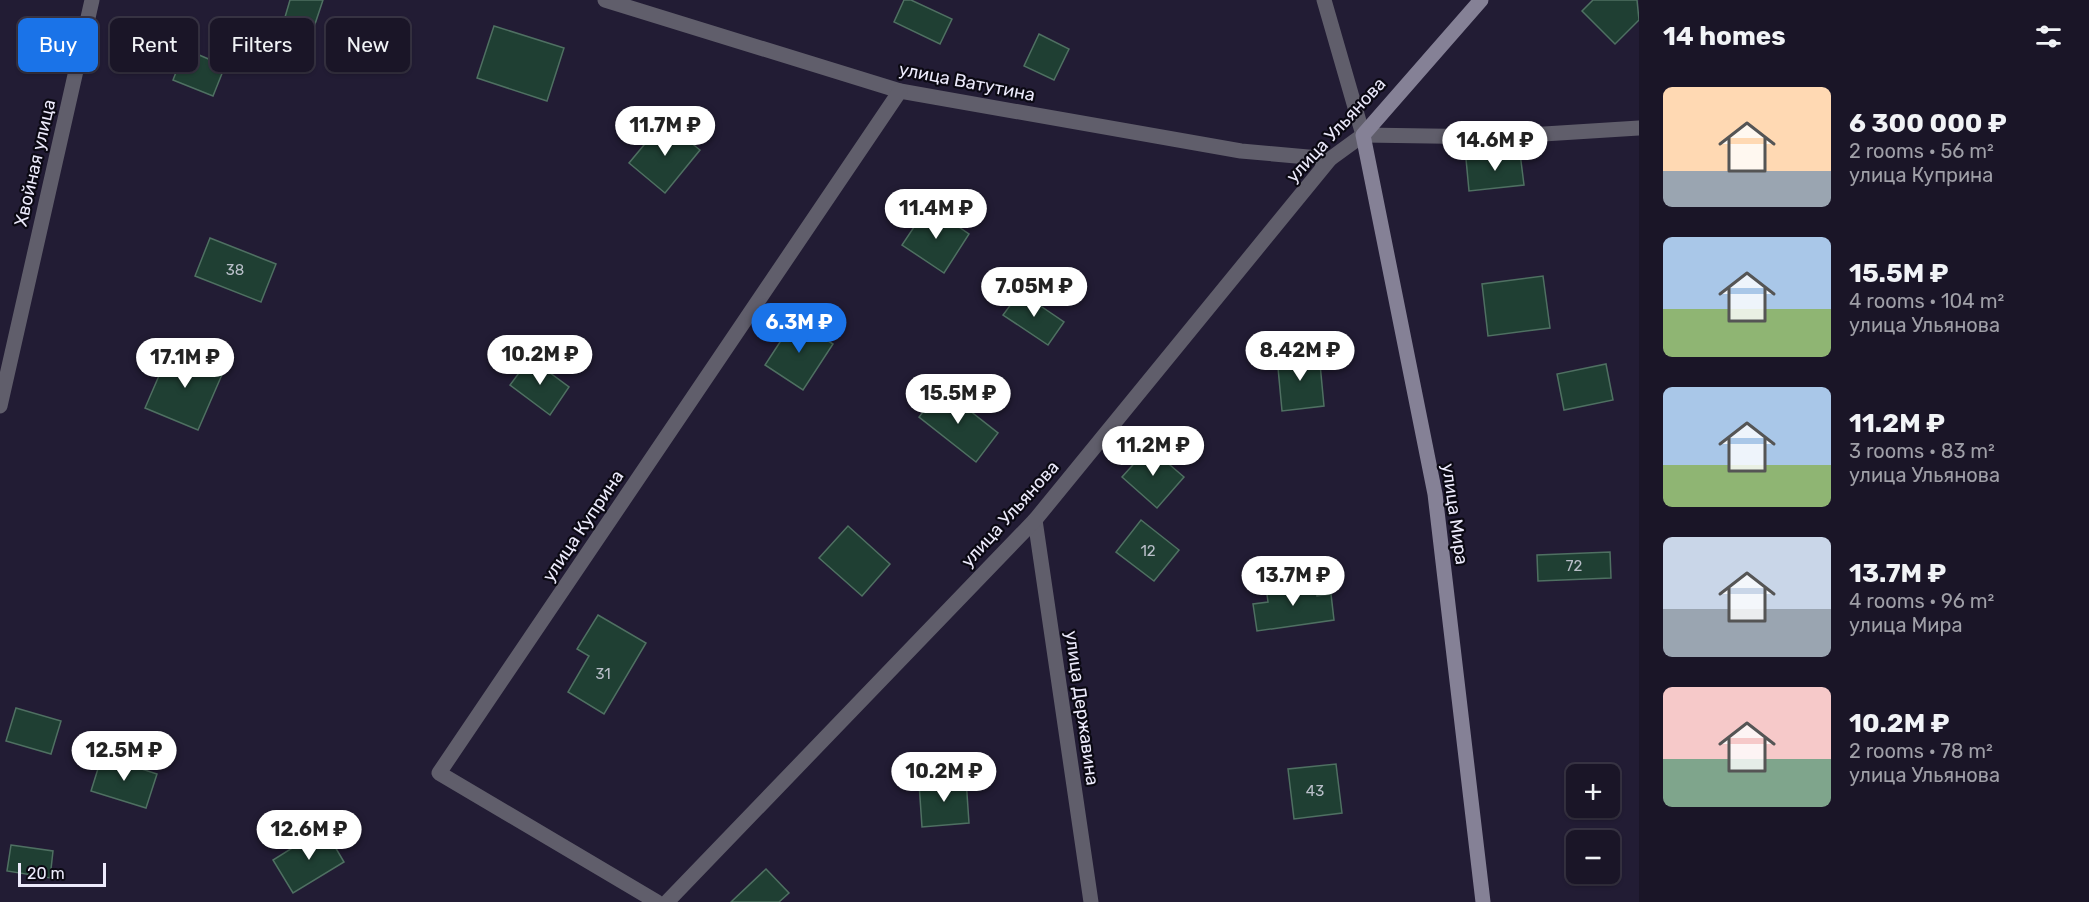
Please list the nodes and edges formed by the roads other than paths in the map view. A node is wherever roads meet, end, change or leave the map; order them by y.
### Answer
1 (92, 0) edge
2 (605, 0) edge
3 (1324, 0) edge
4 (1481, 0) edge
5 (900, 91) junction
6 (1639, 128) edge
7 (1363, 135) junction
8 (1330, 159) junction
9 (0, 406) edge
10 (1035, 520) junction
11 (657, 902) edge
12 (667, 902) edge
13 (1091, 902) edge
14 (1483, 902) edge

1 - 9 street, Хвойная улица
2 - 5 street, улица Ватутина
3 - 7 street
4 - 7 street, улица Ульянова
5 - 8 street, улица Ватутина
5 - 11 street, улица Куприна
6 - 7 street
7 - 8 street, улица Ульянова
7 - 14 street, улица Мира
8 - 10 street, улица Ульянова
10 - 12 street, улица Ульянова
10 - 13 street, улица Державина

